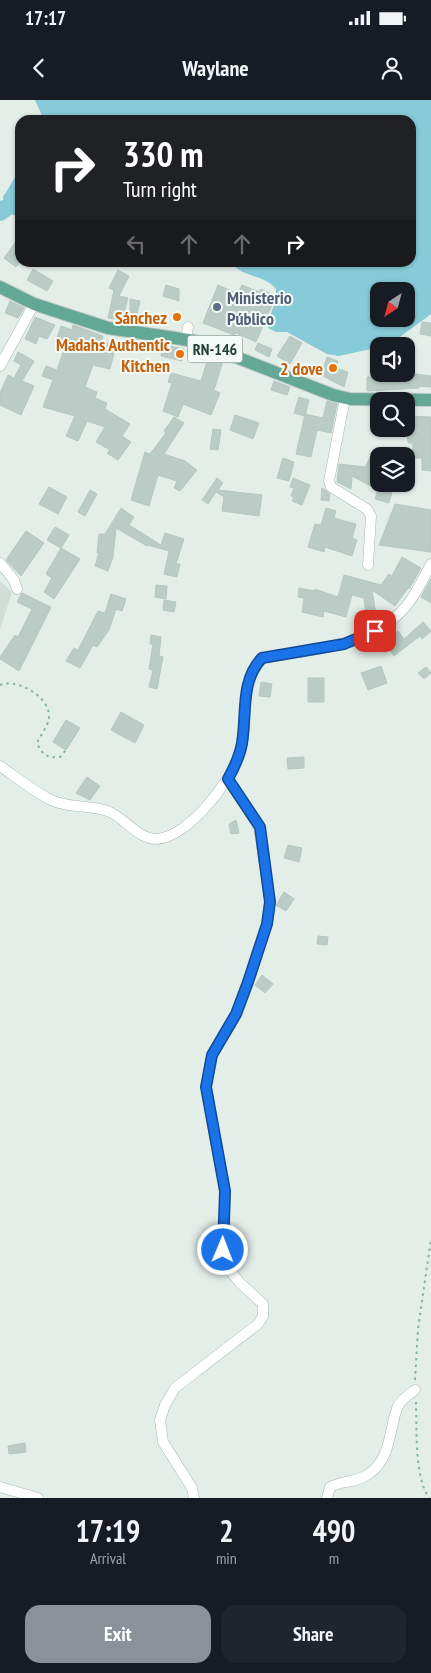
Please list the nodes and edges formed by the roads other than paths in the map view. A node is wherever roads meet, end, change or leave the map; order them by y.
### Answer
1 (0, 287) edge
2 (34, 304) junction
3 (0, 366) edge
4 (345, 398) junction
5 (431, 400) edge
6 (0, 563) edge
7 (431, 564) edge
8 (368, 566) dead end
9 (16, 589) dead end
10 (0, 766) edge
11 (228, 779) junction
12 (415, 1390) road end
13 (0, 1487) edge
14 (38, 1498) edge
15 (194, 1498) edge
16 (327, 1498) edge

1 - 2 main road, RN-146
2 - 3 street
2 - 4 main road, RN-146
4 - 5 main road, RN-146
4 - 8 street
6 - 9 street
7 - 11 street
10 - 11 street
11 - 15 street
12 - 16 street
13 - 14 street

